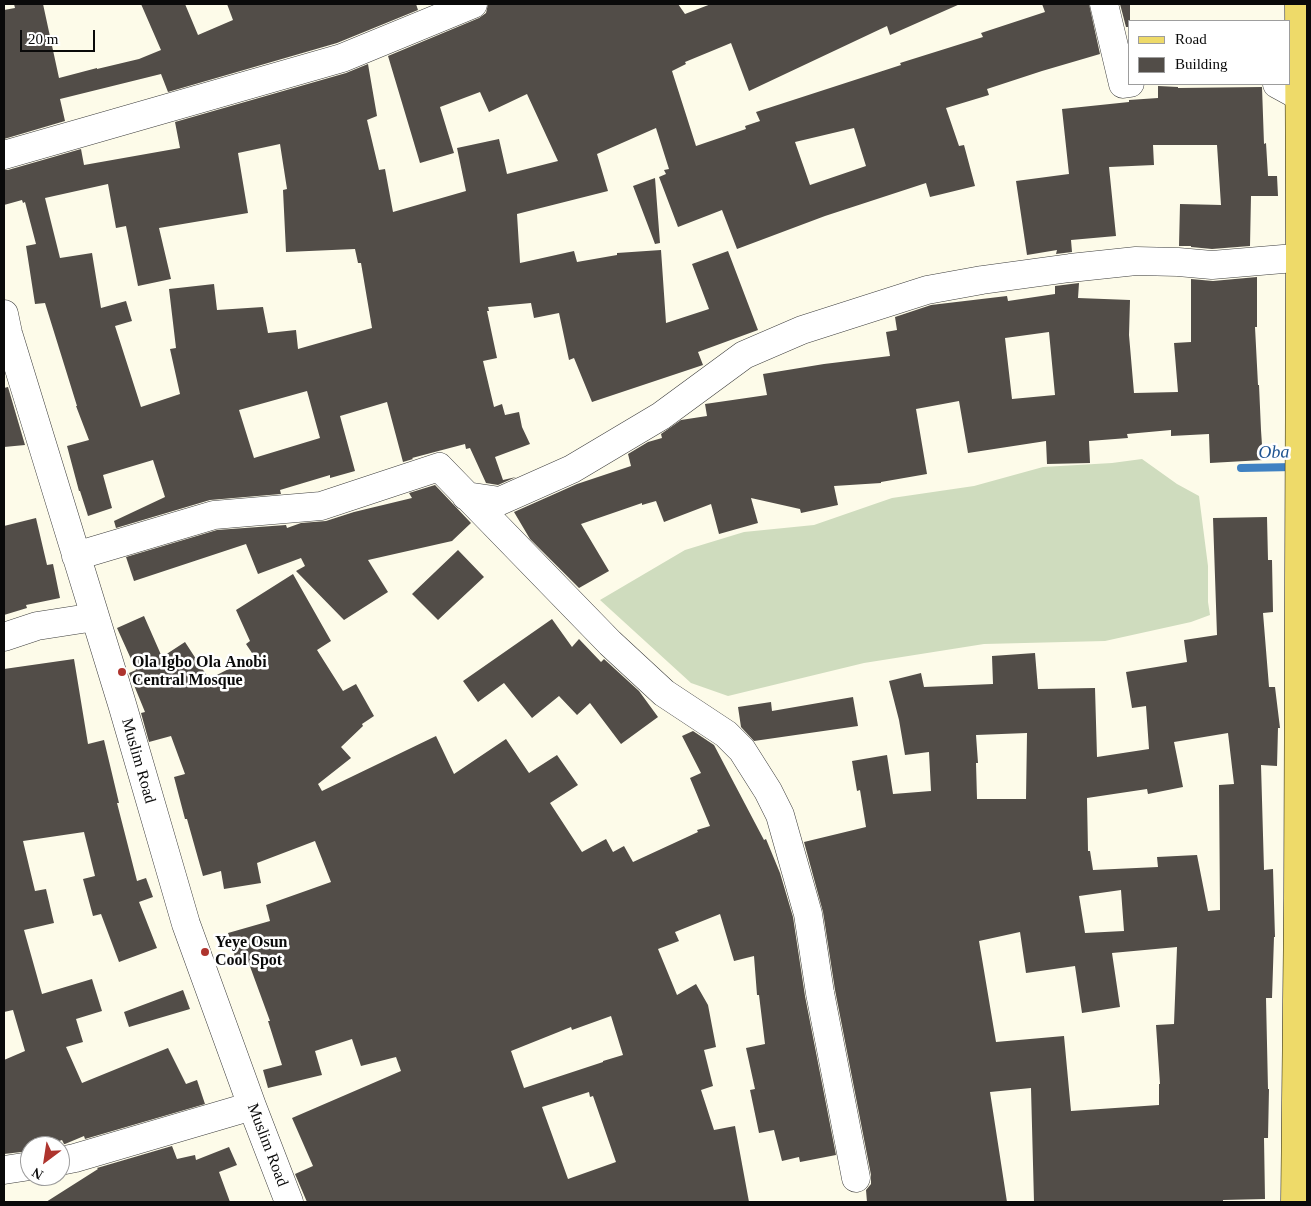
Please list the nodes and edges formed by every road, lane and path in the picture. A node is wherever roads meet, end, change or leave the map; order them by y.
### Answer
1 (474, 4) edge
2 (1104, 4) edge
3 (1299, 4) edge
4 (1291, 67) edge
5 (1128, 84) edge
6 (1288, 90) edge
7 (4, 155) edge
8 (1304, 257) edge
9 (5, 325) edge
10 (466, 496) junction
11 (76, 556) junction
12 (96, 616) junction
13 (4, 637) edge
14 (1303, 900) edge
15 (252, 1106) junction
16 (70, 1159) edge
17 (20, 1168) edge
18 (4, 1170) edge
19 (856, 1178) dead end
20 (289, 1202) edge
21 (1295, 1202) edge

1 - 7 street
2 - 5 street
3 - 4 main road
6 - 8 main road
8 - 10 street
8 - 14 main road
9 - 11 street, Muslim Road
10 - 11 street
10 - 19 street
11 - 12 street, Muslim Road
12 - 13 street
12 - 15 street, Muslim Road
14 - 21 main road
15 - 16 street
15 - 20 street, Muslim Road
17 - 18 street

